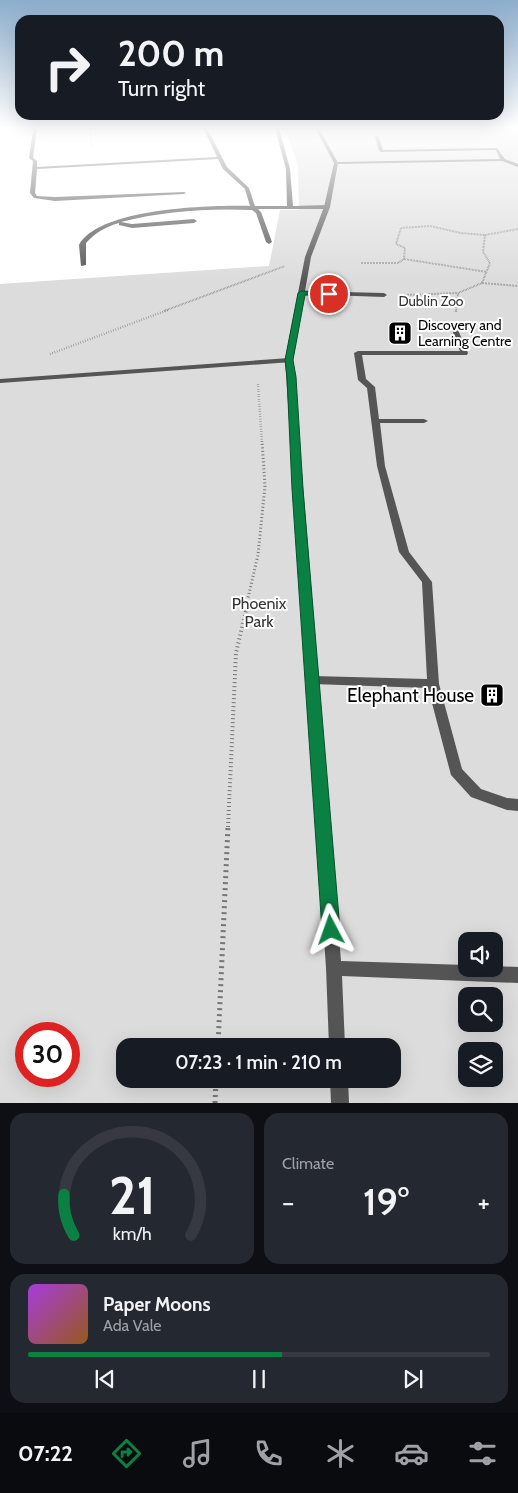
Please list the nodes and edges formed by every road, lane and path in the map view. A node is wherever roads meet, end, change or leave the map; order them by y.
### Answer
1 (34, 179) edge
2 (238, 179) edge
3 (289, 179) edge
4 (333, 179) edge
5 (184, 193) dead end
6 (290, 207) junction
7 (327, 207) junction
8 (253, 208) junction
9 (194, 221) dead end
10 (115, 223) junction
11 (518, 229) edge
12 (485, 235) junction
13 (269, 242) dead end
14 (308, 258) junction
15 (404, 259) junction
16 (361, 263) dead end
17 (83, 265) dead end
18 (487, 272) junction
19 (482, 283) junction
20 (518, 286) edge
21 (301, 293) junction
22 (384, 295) joint
23 (455, 330) dead end
24 (47, 356) dead end
25 (289, 360) junction
26 (0, 381) edge
27 (258, 381) dead end
28 (424, 420) dead end
29 (376, 421) junction
30 (313, 680) junction
31 (433, 684) junction
32 (518, 806) edge
33 (334, 968) junction
34 (518, 975) edge
35 (218, 1038) edge
36 (337, 1038) edge
37 (216, 1088) edge
38 (339, 1088) edge
39 (215, 1103) edge
40 (340, 1103) edge

1 - 5 street
2 - 8 street
3 - 6 street
4 - 7 street
6 - 7 street
6 - 8 street
7 - 14 street
8 - 10 street
8 - 13 street
9 - 10 street
10 - 17 street
11 - 12 path
12 - 15 path
12 - 18 path
14 - 21 street
14 - 24 path
15 - 16 path
15 - 18 path
18 - 19 path
19 - 20 path
19 - 22 path
21 - 22 street
21 - 25 street
23 - 29 street
25 - 26 street
25 - 30 street
27 - 35 path
28 - 29 street
29 - 31 street
30 - 31 street
30 - 33 street
31 - 32 street
33 - 34 street
33 - 36 street
37 - 39 path
38 - 40 street

